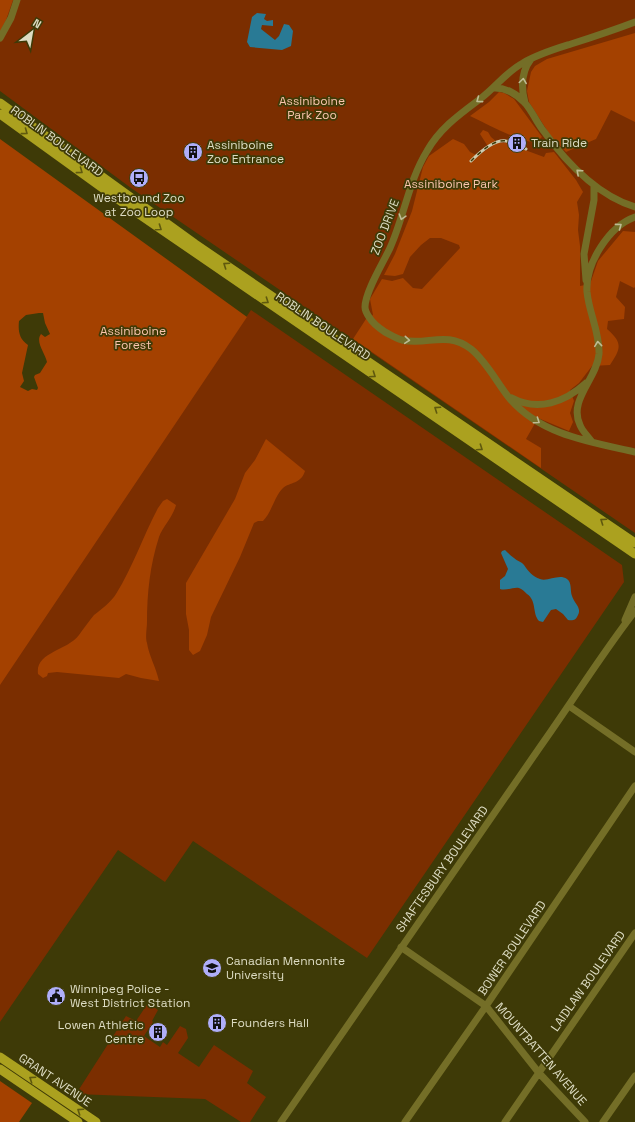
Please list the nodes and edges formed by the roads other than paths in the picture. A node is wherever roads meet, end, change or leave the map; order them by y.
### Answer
1 (17, 0) edge
2 (635, 22) edge
3 (0, 38) edge
4 (531, 59) junction
5 (493, 88) junction
6 (0, 103) edge
7 (525, 103) junction
8 (0, 114) edge
9 (594, 185) junction
10 (635, 207) edge
11 (635, 217) edge
12 (587, 290) junction
13 (589, 381) junction
14 (508, 396) junction
15 (592, 442) junction
16 (635, 452) edge
17 (635, 543) edge
18 (635, 554) edge
19 (635, 597) edge
20 (635, 611) edge
21 (621, 630) junction
22 (569, 706) junction
23 (635, 752) edge
24 (635, 786) edge
25 (635, 933) edge
26 (401, 947) junction
27 (486, 1006) junction
28 (0, 1057) edge
29 (0, 1069) edge
30 (539, 1073) junction
31 (635, 1076) edge
32 (78, 1122) edge
33 (96, 1122) edge
34 (281, 1122) edge
35 (405, 1122) edge
36 (505, 1122) edge
37 (585, 1122) edge
38 (603, 1122) edge

1 - 3 street
2 - 4 street, ZOO DRIVE
4 - 5 street, ZOO DRIVE
7 -> 4 street
5 - 7 street
5 -> 14 street, ZOO DRIVE
17 -> 6 main road, ROBLIN BOULEVARD
9 -> 7 street
8 -> 18 main road, ROBLIN BOULEVARD
9 - 10 street
9 - 12 street
12 -> 11 street
13 -> 12 street
13 - 14 street
13 - 15 street
14 -> 15 street, ZOO DRIVE
15 - 16 street, ZOO DRIVE
19 - 21 street, SHAFTESBURY BOULEVARD
20 - 21 street, SHAFTESBURY BOULEVARD
21 - 22 street, SHAFTESBURY BOULEVARD
22 - 23 street
22 - 26 street, SHAFTESBURY BOULEVARD
24 - 27 street, BOWER BOULEVARD
25 - 30 street, LAIDLAW BOULEVARD
26 - 27 street, MOUNTBATTEN AVENUE
26 - 34 street, SHAFTESBURY BOULEVARD
27 - 30 street, MOUNTBATTEN AVENUE
27 - 35 street, BOWER BOULEVARD
33 -> 28 main road, GRANT AVENUE
29 - 32 main road, GRANT AVENUE
30 - 36 street, LAIDLAW BOULEVARD
30 - 37 street, MOUNTBATTEN AVENUE
31 - 38 street

